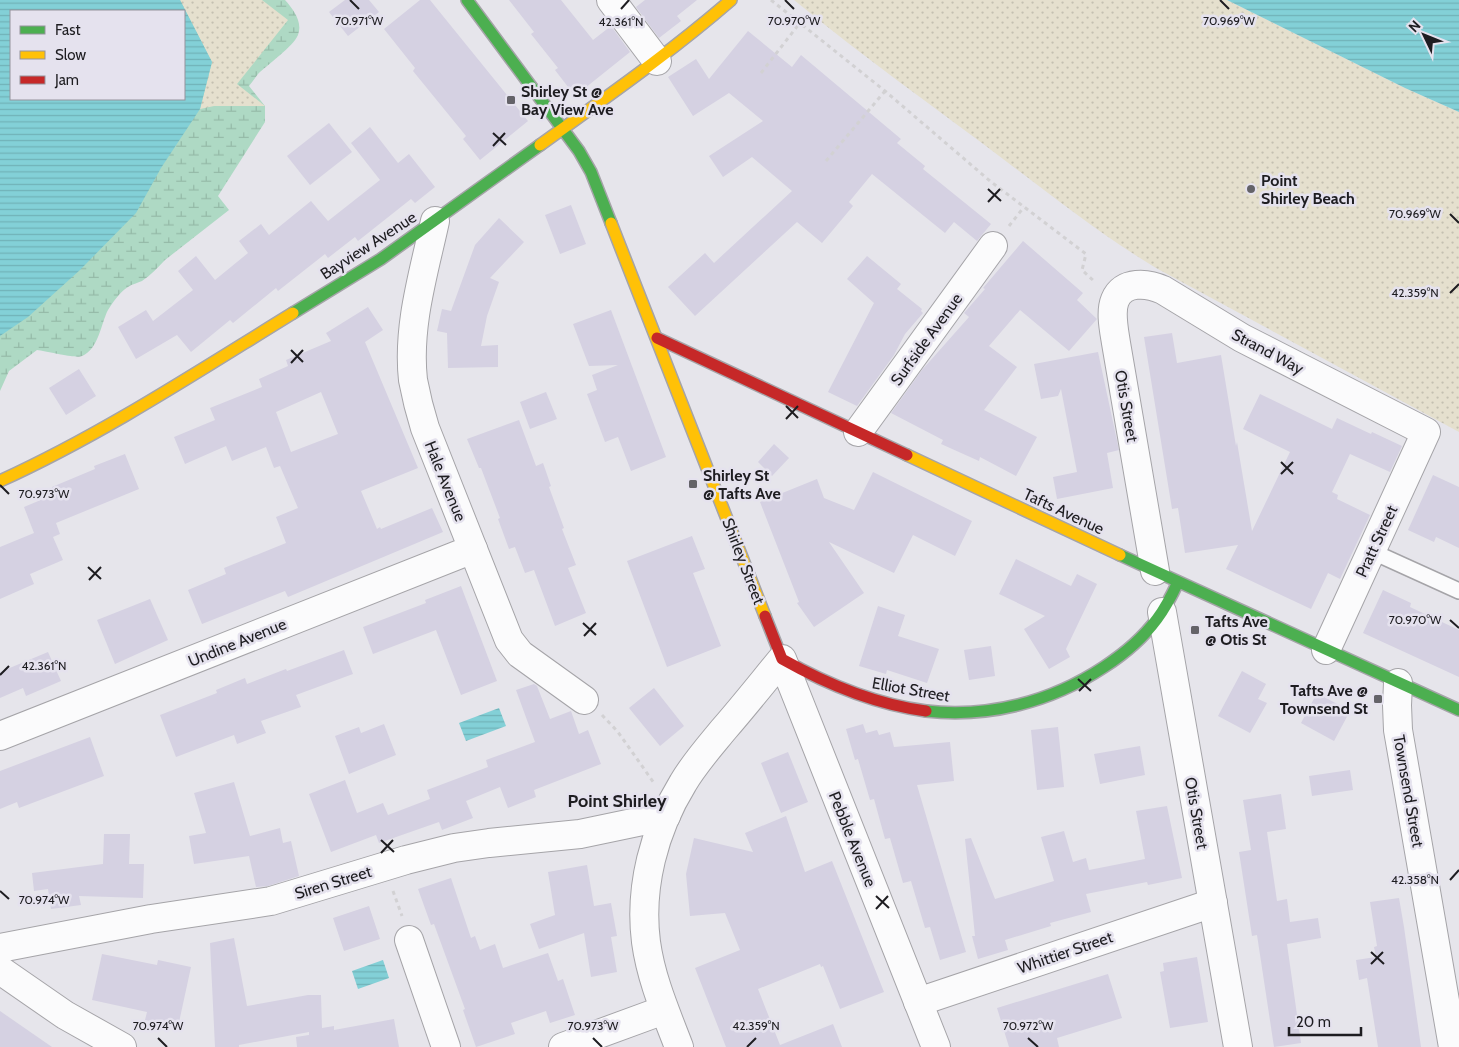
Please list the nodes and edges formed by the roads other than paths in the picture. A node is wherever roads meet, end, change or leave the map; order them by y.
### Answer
1 (467, 0) edge
2 (611, 0) edge
3 (731, 0) edge
4 (657, 61) junction
5 (562, 128) junction
6 (435, 221) junction
7 (993, 246) dead end
8 (1114, 301) joint
9 (657, 338) junction
10 (858, 432) junction
11 (1426, 432) joint
12 (0, 481) edge
13 (473, 549) junction
14 (1371, 552) junction
15 (1166, 577) junction
16 (1459, 591) edge
17 (1162, 612) junction
18 (1326, 650) junction
19 (782, 659) junction
20 (1398, 683) junction
21 (584, 700) road end
22 (1459, 710) edge
23 (0, 736) edge
24 (666, 816) junction
25 (1213, 903) junction
26 (410, 940) dead end
27 (0, 948) edge
28 (0, 970) edge
29 (918, 1002) junction
30 (664, 1010) junction
31 (122, 1047) edge
32 (446, 1047) edge
33 (563, 1047) edge
34 (679, 1047) edge
35 (936, 1047) edge
36 (1238, 1047) edge
37 (1454, 1047) edge

1 - 5 main road, Shirley Street
2 - 4 street
3 - 4 main road, Bayview Avenue
4 - 5 main road, Bayview Avenue
5 - 6 main road, Bayview Avenue
5 - 9 main road, Shirley Street
6 - 12 main road, Bayview Avenue
6 - 13 street, Hale Avenue
7 - 10 street, Surfside Avenue
8 - 11 street, Strand Way
8 - 15 street, Otis Street
9 - 10 main road, Tafts Avenue
9 - 19 main road, Shirley Street
10 - 15 main road, Tafts Avenue
11 - 14 street, Pratt Street
13 - 21 street, Hale Avenue
13 - 23 street, Undine Avenue
14 - 16 lane
14 - 18 street, Pratt Street
15 - 17 main road
15 - 18 main road, Tafts Avenue
17 - 19 main road, Elliot Street
17 - 25 street, Otis Street
18 - 20 main road, Tafts Avenue
19 - 24 street
19 - 29 street, Pebble Avenue
20 - 22 main road, Tafts Avenue
20 - 37 street, Townsend Street
24 - 27 street, Siren Street
24 - 30 street
25 - 29 street, Whittier Street
25 - 36 street, Otis Street
26 - 32 street
28 - 31 street
29 - 35 street, Pebble Avenue
30 - 33 street
30 - 34 street

